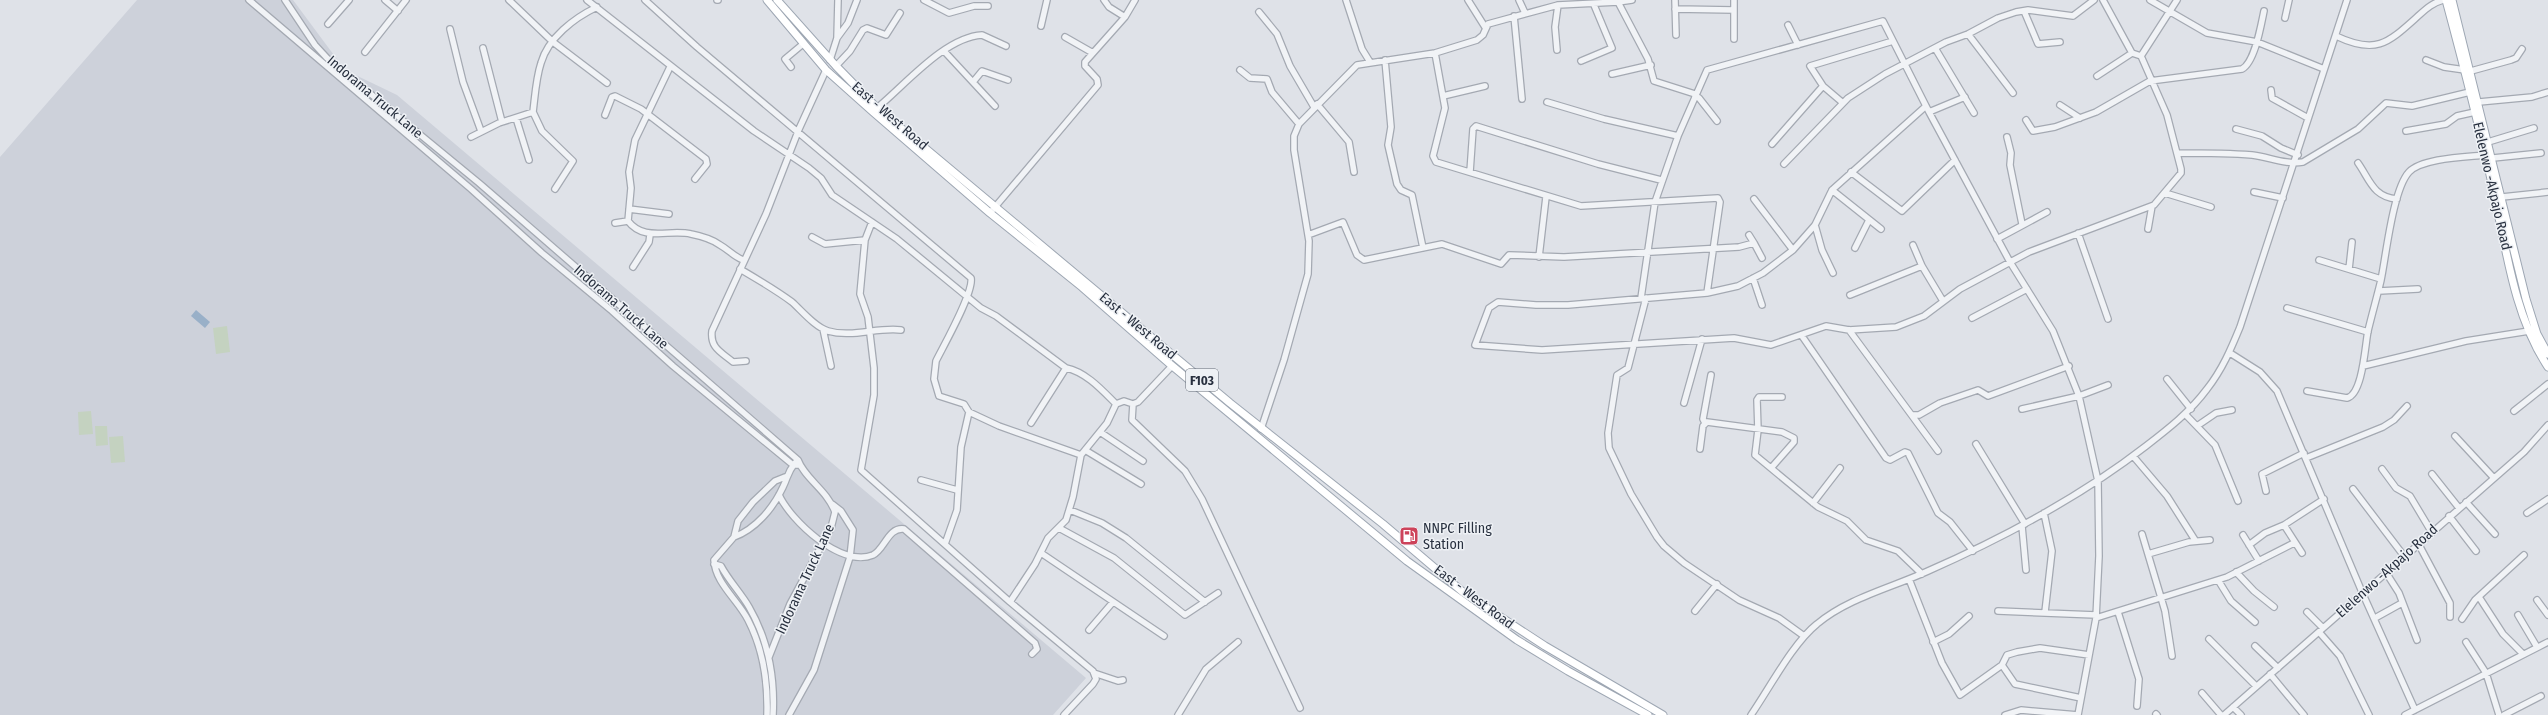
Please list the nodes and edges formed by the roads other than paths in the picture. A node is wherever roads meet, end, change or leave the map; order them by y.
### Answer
1 (250, 0) edge
2 (255, 0) edge
3 (285, 0) edge
4 (349, 0) edge
5 (385, 0) edge
6 (406, 0) edge
7 (508, 0) edge
8 (587, 0) edge
9 (645, 0) edge
10 (767, 0) edge
11 (777, 0) edge
12 (838, 0) edge
13 (857, 0) edge
14 (1047, 0) edge
15 (1104, 0) edge
16 (1135, 0) edge
17 (1346, 0) edge
18 (1468, 0) edge
19 (1519, 0) edge
20 (1632, 0) edge
21 (1675, 0) edge
22 (1734, 0) edge
23 (2094, 0) edge
24 (2103, 0) edge
25 (2150, 0) edge
26 (2177, 0) edge
27 (2289, 0) edge
28 (2347, 0) edge
29 (2442, 0) edge
30 (2446, 0) edge
31 (2452, 0) edge
32 (928, 1) edge
33 (1569, 2) edge
34 (1618, 2) junction
35 (1558, 5) junction
36 (1594, 5) junction
37 (988, 6) dead end
38 (596, 7) junction
39 (260, 9) junction
40 (1675, 9) junction
41 (398, 10) junction
42 (1734, 10) junction
43 (2024, 11) junction
44 (2170, 11) junction
45 (2264, 11) dead end
46 (1259, 12) dead end
47 (900, 13) dead end
48 (1525, 13) junction
49 (1514, 16) junction
50 (1125, 17) junction
51 (2285, 18) dead end
52 (328, 24) dead end
53 (1788, 25) dead end
54 (1041, 26) dead end
55 (1485, 27) junction
56 (450, 29) dead end
57 (1676, 34) dead end
58 (1968, 34) junction
59 (2336, 36) junction
60 (1065, 37) dead end
61 (837, 38) junction
62 (1734, 39) dead end
63 (1894, 41) junction
64 (553, 42) junction
65 (2060, 42) dead end
66 (2257, 42) junction
67 (803, 44) junction
68 (1798, 45) junction
69 (1006, 46) dead end
70 (483, 48) dead end
71 (1935, 48) junction
72 (2522, 49) dead end
73 (1557, 50) dead end
74 (944, 51) junction
75 (365, 52) dead end
76 (2132, 52) junction
77 (1094, 53) junction
78 (1435, 53) junction
79 (2141, 56) junction
80 (1385, 60) junction
81 (2426, 60) dead end
82 (1582, 61) dead end
83 (1370, 62) junction
84 (833, 63) junction
85 (1905, 63) junction
86 (1650, 65) junction
87 (670, 67) junction
88 (791, 67) dead end
89 (2324, 69) junction
90 (343, 70) junction
91 (826, 70) junction
92 (1240, 70) dead end
93 (2468, 71) junction
94 (335, 74) junction
95 (1612, 74) dead end
96 (2097, 76) dead end
97 (1008, 80) dead end
98 (2150, 81) junction
99 (972, 82) junction
100 (607, 83) dead end
101 (1485, 86) dead end
102 (1824, 86) junction
103 (2271, 90) dead end
104 (2013, 92) dead end
105 (2470, 92) junction
106 (2548, 92) edge
107 (1695, 95) junction
108 (1443, 96) junction
109 (1965, 97) junction
110 (1522, 99) dead end
111 (1547, 102) dead end
112 (2479, 102) junction
113 (1842, 103) junction
114 (2060, 104) dead end
115 (995, 106) dead end
116 (1315, 106) junction
117 (877, 108) junction
118 (1927, 109) junction
119 (533, 112) junction
120 (2476, 112) junction
121 (1974, 113) dead end
122 (605, 115) dead end
123 (649, 115) junction
124 (516, 118) junction
125 (2080, 118) junction
126 (2308, 118) junction
127 (2026, 120) dead end
128 (1717, 121) dead end
129 (502, 122) junction
130 (1299, 124) junction
131 (2534, 128) dead end
132 (2236, 130) dead end
133 (481, 131) junction
134 (2406, 131) dead end
135 (798, 132) junction
136 (1678, 136) junction
137 (471, 137) dead end
138 (2006, 137) dead end
139 (2488, 142) junction
140 (1772, 144) dead end
141 (2178, 153) junction
142 (2541, 153) dead end
143 (2298, 154) junction
144 (790, 155) junction
145 (2485, 155) junction
146 (2493, 158) junction
147 (529, 160) dead end
148 (1955, 160) junction
149 (2294, 163) junction
150 (2358, 163) dead end
151 (1784, 164) dead end
152 (1354, 172) dead end
153 (1470, 172) junction
154 (1851, 172) junction
155 (695, 179) dead end
156 (1661, 180) junction
157 (556, 189) dead end
158 (1832, 190) junction
159 (2254, 192) dead end
160 (2548, 192) edge
161 (2165, 193) junction
162 (1546, 197) junction
163 (2502, 197) junction
164 (2283, 198) junction
165 (1754, 199) dead end
166 (2397, 200) junction
167 (1655, 202) junction
168 (996, 206) junction
169 (2152, 206) junction
170 (2211, 207) dead end
171 (629, 209) junction
172 (2047, 212) dead end
173 (990, 213) junction
174 (669, 214) dead end
175 (1869, 220) junction
176 (628, 221) junction
177 (872, 222) junction
178 (615, 223) dead end
179 (2022, 224) junction
180 (1815, 225) junction
181 (2148, 228) dead end
182 (1881, 229) dead end
183 (2078, 233) junction
184 (650, 235) junction
185 (1308, 235) junction
186 (1749, 235) dead end
187 (812, 237) dead end
188 (1997, 239) junction
189 (866, 240) junction
190 (2352, 242) dead end
191 (1754, 243) junction
192 (1913, 245) dead end
193 (1423, 248) junction
194 (1715, 248) junction
195 (1855, 248) dead end
196 (1793, 250) junction
197 (1647, 251) junction
198 (1539, 257) junction
199 (1762, 258) dead end
200 (743, 260) junction
201 (2319, 260) dead end
202 (2010, 262) junction
203 (1922, 266) junction
204 (633, 267) dead end
205 (740, 269) junction
206 (2349, 269) junction
207 (1833, 272) dead end
208 (1753, 278) junction
209 (2381, 279) junction
210 (2027, 289) junction
211 (2418, 289) dead end
212 (2378, 291) junction
213 (1706, 293) junction
214 (1850, 295) dead end
215 (967, 296) junction
216 (1644, 298) junction
217 (1943, 301) junction
218 (1762, 306) dead end
219 (2287, 308) dead end
220 (1972, 318) dead end
221 (2108, 318) dead end
222 (823, 329) junction
223 (901, 330) dead end
224 (1849, 330) junction
225 (2529, 331) junction
226 (869, 332) junction
227 (2368, 332) junction
228 (1802, 336) junction
229 (1702, 339) junction
230 (2544, 340) edge
231 (1635, 344) junction
232 (2230, 353) junction
233 (2548, 354) edge
234 (746, 361) dead end
235 (831, 366) dead end
236 (1172, 366) junction
237 (2069, 366) junction
238 (2363, 366) junction
239 (2548, 367) edge
240 (1066, 368) junction
241 (1711, 375) dead end
242 (2167, 379) dead end
243 (2548, 384) edge
244 (2108, 385) dead end
245 (2307, 391) dead end
246 (2079, 396) junction
247 (1782, 397) dead end
248 (1684, 403) dead end
249 (1116, 404) junction
250 (1133, 404) junction
251 (2407, 406) dead end
252 (2191, 408) junction
253 (2022, 409) dead end
254 (2232, 410) dead end
255 (2514, 411) dead end
256 (969, 412) junction
257 (1913, 414) junction
258 (2185, 414) junction
259 (1031, 423) dead end
260 (1705, 423) junction
261 (2197, 426) junction
262 (2547, 428) edge
263 (1261, 429) junction
264 (1758, 430) junction
265 (1100, 432) junction
266 (2455, 436) dead end
267 (1976, 444) dead end
268 (1700, 449) dead end
269 (1085, 450) junction
270 (1938, 451) dead end
271 (1081, 455) junction
272 (2133, 456) junction
273 (2305, 456) junction
274 (1143, 461) dead end
275 (797, 463) junction
276 (1772, 467) junction
277 (1840, 468) dead end
278 (2382, 469) dead end
279 (2432, 474) dead end
280 (785, 477) junction
281 (2493, 477) junction
282 (921, 480) dead end
283 (2098, 481) junction
284 (1141, 484) dead end
285 (2353, 489) dead end
286 (957, 490) junction
287 (2266, 491) dead end
288 (779, 495) junction
289 (2324, 499) junction
290 (2548, 499) edge
291 (2238, 501) dead end
292 (2466, 502) junction
293 (831, 503) junction
294 (1813, 503) junction
295 (2459, 508) junction
296 (1070, 510) junction
297 (2044, 513) junction
298 (2527, 513) dead end
299 (2449, 516) junction
300 (2023, 525) junction
301 (2284, 525) junction
302 (1059, 528) junction
303 (2431, 531) junction
304 (2142, 534) dead end
305 (2495, 534) dead end
306 (2243, 535) dead end
307 (734, 537) junction
308 (2195, 540) junction
309 (2210, 540) dead end
310 (824, 543) junction
311 (2294, 543) junction
312 (2418, 543) junction
313 (945, 544) junction
314 (2249, 545) junction
315 (1972, 551) junction
316 (2476, 551) dead end
317 (1040, 553) junction
318 (2302, 553) dead end
319 (2148, 554) junction
320 (2524, 555) dead end
321 (2404, 556) junction
322 (850, 557) junction
323 (2259, 561) junction
324 (714, 564) junction
325 (2026, 570) dead end
326 (2236, 572) junction
327 (2385, 572) junction
328 (1922, 574) junction
329 (1909, 580) junction
330 (2218, 580) junction
331 (1717, 584) junction
332 (2362, 592) junction
333 (1218, 593) dead end
334 (2479, 597) junction
335 (2161, 598) junction
336 (2537, 600) dead end
337 (1010, 602) junction
338 (1112, 602) junction
339 (1205, 602) junction
340 (2402, 603) junction
341 (2274, 608) dead end
342 (1695, 611) dead end
343 (1998, 611) dead end
344 (2044, 612) junction
345 (2118, 612) junction
346 (2306, 612) dead end
347 (2518, 615) dead end
348 (1969, 616) dead end
349 (2548, 616) edge
350 (2096, 617) junction
351 (2450, 617) dead end
352 (2375, 618) junction
353 (2462, 619) dead end
354 (2255, 622) dead end
355 (1089, 630) dead end
356 (2321, 630) junction
357 (1164, 636) dead end
358 (1804, 636) junction
359 (2209, 639) dead end
360 (2417, 640) dead end
361 (1238, 642) dead end
362 (1933, 642) junction
363 (2466, 642) dead end
364 (2548, 642) edge
365 (2254, 646) dead end
366 (2537, 646) junction
367 (1032, 654) dead end
368 (2523, 654) junction
369 (2089, 655) junction
370 (2172, 656) dead end
371 (769, 657) junction
372 (2002, 665) junction
373 (2278, 668) junction
374 (1094, 673) junction
375 (2486, 673) junction
376 (2270, 674) junction
377 (1123, 680) dead end
378 (2256, 686) junction
379 (2202, 693) dead end
380 (2541, 696) dead end
381 (2081, 698) junction
382 (2137, 706) dead end
383 (2233, 706) junction
384 (1300, 708) dead end
385 (2415, 710) junction
386 (766, 715) edge
387 (773, 715) edge
388 (789, 715) edge
389 (1064, 715) edge
390 (1178, 715) edge
391 (1648, 715) edge
392 (1663, 715) edge
393 (1751, 715) edge
394 (2005, 715) edge
395 (2078, 715) edge
396 (2222, 715) edge
397 (2241, 715) edge
398 (2304, 715) edge
399 (2369, 715) edge
400 (2405, 715) edge
401 (2500, 715) edge
402 (2504, 715) edge

1 - 39 street
2 - 39 street
3 - 90 street, Indorama Truck Lane
4 - 52 street
5 - 41 street
6 - 41 street
7 - 64 street
8 - 38 street
9 - 135 street
10 - 67 main road, East - West Road / F103
11 - 84 main road, East - West Road / F103
12 - 61 street
13 - 61 street
14 - 54 street
15 - 50 street
16 - 50 street
17 - 83 street
18 - 55 street
19 - 48 street
20 - 34 street
21 - 40 street
22 - 42 street
23 - 43 street
24 - 76 street
25 - 44 street
26 - 44 street
27 - 51 street
28 - 59 street
29 - 59 street
30 - 93 main road, Elelenwo -Akpajo Road
31 - 93 main road, Elelenwo -Akpajo Road
32 - 37 street
33 - 35 street
33 - 36 street
34 - 36 street
34 - 86 street
35 - 48 street
35 - 73 street
36 - 82 street
38 - 64 street
38 - 87 street
39 - 94 street
40 - 42 street
40 - 57 street
41 - 75 street
42 - 62 street
43 - 58 street
43 - 65 street
44 - 66 street
44 - 79 street
45 - 66 street
46 - 116 street
47 - 84 street
48 - 49 street
49 - 55 street
49 - 110 street
50 - 77 street
53 - 68 street
55 - 78 street
56 - 133 street
58 - 71 street
58 - 104 street
59 - 89 street
60 - 77 street
61 - 84 street
63 - 68 street
63 - 85 street
63 - 102 street
64 - 100 street
64 - 119 street
66 - 89 street
66 - 98 street
67 - 88 street
67 - 91 main road, East - West Road / F103
68 - 107 street
69 - 74 street
70 - 129 street
71 - 85 street
71 - 109 street
72 - 93 street
74 - 99 street
74 - 117 street
76 - 79 street
76 - 96 street
77 - 168 street
78 - 80 street
78 - 108 street
79 - 98 street
80 - 83 street
80 - 193 street
81 - 93 street
83 - 116 street
84 - 117 main road, East - West Road / F103
85 - 113 street
85 - 118 street
86 - 95 street
86 - 107 street
87 - 123 street
87 - 144 street
89 - 126 street
90 - 94 street
90 - 275 street, Indorama Truck Lane
91 - 135 street
91 - 173 main road, East - West Road / F103
92 - 130 street
93 - 105 main road, Elelenwo -Akpajo Road
93 - 112 main road, Elelenwo -Akpajo Road
94 - 275 street
97 - 99 street
98 - 125 street
98 - 141 street
99 - 115 street
101 - 108 street
102 - 113 street
102 - 140 street
103 - 126 street
105 - 120 main road, Elelenwo -Akpajo Road
105 - 149 street
106 - 112 street
107 - 128 street
107 - 136 street
108 - 153 street
109 - 118 street
109 - 121 street
111 - 136 street
112 - 139 main road, Elelenwo -Akpajo Road
113 - 151 street
114 - 125 street
116 - 130 street
116 - 152 street
117 - 168 main road, East - West Road / F103
118 - 148 street
118 - 154 street
119 - 124 street
119 - 157 street
120 - 134 street
120 - 145 main road, Elelenwo -Akpajo Road
122 - 123 street
123 - 155 street
123 - 171 street
124 - 129 street
124 - 147 street
125 - 127 street
126 - 143 street
129 - 133 street
130 - 185 street
131 - 139 street
132 - 143 street
133 - 137 street
135 - 144 street
135 - 215 street
136 - 156 street
138 - 179 street
139 - 146 main road, Elelenwo -Akpajo Road
141 - 149 street
141 - 161 street
142 - 146 street
143 - 149 street
144 - 177 street
144 - 200 street
145 - 166 street
145 - 225 main road, Elelenwo -Akpajo Road
146 - 163 main road, Elelenwo -Akpajo Road
148 - 154 street
148 - 188 street
149 - 164 street
150 - 166 street
153 - 156 street
153 - 162 street
154 - 158 street
156 - 167 street
158 - 175 street
158 - 180 street
159 - 164 street
160 - 163 street
161 - 169 street
161 - 170 street
162 - 167 street
162 - 198 street
163 - 230 main road, Elelenwo -Akpajo Road
164 - 232 street
165 - 196 street
166 - 209 street
167 - 194 street
167 - 197 street
168 - 173 street
168 - 263 main road, East - West Road / F103
169 - 181 street
169 - 183 street
171 - 174 street
171 - 176 street
172 - 179 street
173 - 236 main road, East - West Road / F103
175 - 182 street
175 - 195 street
176 - 178 street
176 - 184 street
177 - 189 street
177 - 215 street
179 - 188 street
180 - 196 street
180 - 207 street
183 - 202 street
183 - 221 street
184 - 200 street
184 - 204 street
185 - 193 street
185 - 263 street
186 - 191 street
187 - 189 street
188 - 202 street
189 - 226 street
190 - 206 street
191 - 194 street
191 - 199 street
192 - 203 street
193 - 198 street
194 - 197 street
194 - 213 street
196 - 208 street
197 - 198 street
197 - 216 street
200 - 205 street
201 - 206 street
202 - 210 street
202 - 217 street
203 - 214 street
203 - 217 street
205 - 222 street
205 - 234 street
206 - 209 street
208 - 213 street
208 - 218 street
209 - 212 street
210 - 220 street
210 - 237 street
211 - 212 street
212 - 227 street
213 - 216 street
215 - 240 street
215 - 256 street
216 - 231 street
216 - 231 street
217 - 224 street
219 - 227 street
222 - 226 street
222 - 235 street
223 - 226 street
224 - 228 street
224 - 257 street
225 - 238 street
225 - 239 main road, Elelenwo -Akpajo Road
226 - 313 street
227 - 238 street
228 - 229 street
228 - 315 street
229 - 231 street
229 - 248 street
230 - 233 main road, Elelenwo -Akpajo Road
231 - 331 street
232 - 252 street
232 - 273 street
236 - 250 street
236 - 391 main road, East - West Road / F103
237 - 246 street
237 - 257 street
238 - 245 street
240 - 249 street
240 - 259 street
241 - 260 street
242 - 252 street
243 - 255 street
244 - 246 street
246 - 253 street
246 - 283 street
247 - 264 street
249 - 250 street
249 - 265 street
250 - 384 street
251 - 273 street
252 - 258 street
254 - 261 street
256 - 271 street
256 - 286 street
257 - 270 street
258 - 261 street
258 - 272 street
260 - 264 street
260 - 268 street
261 - 291 street
262 - 281 street, Elelenwo -Akpajo Road
263 - 392 main road, East - West Road / F103
264 - 276 street
264 - 276 street
265 - 269 street
265 - 274 street
266 - 281 street
267 - 300 street
269 - 271 street
269 - 284 street
271 - 296 street
272 - 283 street
272 - 308 street
273 - 287 street
273 - 289 street
275 - 280 street
275 - 293 street, Indorama Truck Lane
276 - 294 street
277 - 294 street
278 - 303 street
279 - 295 street
280 - 288 street
280 - 307 street
281 - 292 street, Elelenwo -Akpajo Road
282 - 286 street
283 - 297 street
283 - 350 street
285 - 321 street
286 - 313 street
288 - 307 street
288 - 310 street
289 - 301 street
289 - 332 street
290 - 298 street
292 - 295 street, Elelenwo -Akpajo Road
292 - 305 street
293 - 310 street, Indorama Truck Lane
293 - 322 street
294 - 328 street
295 - 299 street, Elelenwo -Akpajo Road
296 - 302 street
296 - 339 street
297 - 300 street
297 - 344 street
299 - 303 street, Elelenwo -Akpajo Road
299 - 316 street
300 - 315 street
300 - 325 street
301 - 311 street
301 - 314 street
302 - 317 street
302 - 339 street
303 - 312 street, Elelenwo -Akpajo Road
304 - 319 street
306 - 314 street
307 - 324 street
308 - 309 street
308 - 319 street
310 - 322 street
310 - 371 street, Indorama Truck Lane
311 - 318 street
311 - 323 street
312 - 321 street, Elelenwo -Akpajo Road
312 - 351 street
313 - 337 street
314 - 323 street
315 - 328 street
317 - 337 street
317 - 338 street
319 - 335 street
320 - 334 street
321 - 327 street, Elelenwo -Akpajo Road
322 - 367 street
322 - 388 street
323 - 326 street
324 - 371 street
324 - 386 street
326 - 330 street
326 - 341 street
327 - 332 street, Elelenwo -Akpajo Road
327 - 340 street
328 - 329 street
329 - 358 street
329 - 362 street
330 - 335 street
330 - 354 street
331 - 342 street
331 - 358 street
332 - 352 street
332 - 356 street, Elelenwo -Akpajo Road
333 - 339 street
334 - 353 street
334 - 368 street
335 - 345 street
335 - 370 street
336 - 349 street
337 - 374 street
338 - 355 street
338 - 357 street
340 - 352 street
340 - 360 street
343 - 344 street
344 - 350 street
345 - 350 street
345 - 382 street
346 - 356 street
347 - 366 street
348 - 362 street
350 - 369 street
352 - 385 street
356 - 373 street, Elelenwo -Akpajo Road
356 - 399 street
358 - 393 street
359 - 378 street
361 - 390 street
362 - 372 street
363 - 375 street
364 - 366 street
365 - 373 street
366 - 368 street
368 - 375 street
369 - 372 street
369 - 381 street
371 - 387 street
372 - 381 street
373 - 376 street, Elelenwo -Akpajo Road
374 - 377 street
374 - 389 street
375 - 385 street
375 - 401 street
376 - 378 street, Elelenwo -Akpajo Road
376 - 398 street
378 - 383 street, Elelenwo -Akpajo Road
379 - 396 street
380 - 402 street
381 - 395 street
383 - 396 street, Elelenwo -Akpajo Road
383 - 397 street
385 - 400 street
394 - 395 street

